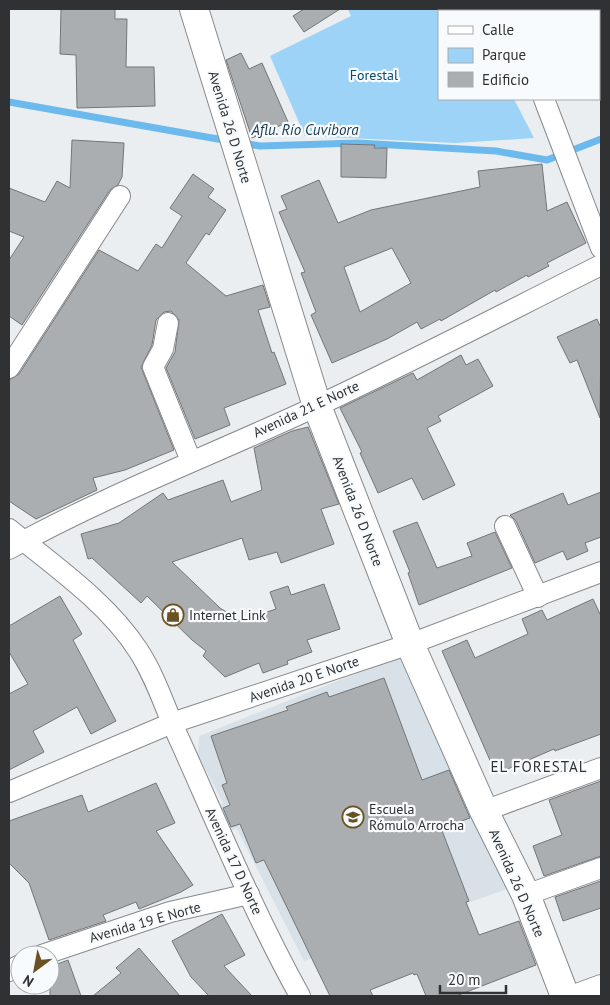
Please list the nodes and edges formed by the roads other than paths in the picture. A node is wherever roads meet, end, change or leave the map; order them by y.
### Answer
1 (194, 9) edge
2 (544, 100) edge
3 (120, 196) dead end
4 (601, 248) edge
5 (601, 265) edge
6 (168, 323) dead end
7 (9, 368) edge
8 (317, 406) junction
9 (191, 461) junction
10 (505, 526) dead end
11 (14, 540) edge
12 (601, 572) edge
13 (538, 597) junction
14 (410, 644) junction
15 (172, 724) junction
16 (601, 768) edge
17 (9, 792) edge
18 (484, 811) junction
19 (601, 868) edge
20 (249, 894) junction
21 (526, 896) junction
22 (60, 949) edge
23 (601, 985) edge
24 (300, 996) edge
25 (566, 996) edge
26 (571, 996) edge

1 - 8 street, Avenida 26 D Norte
2 - 4 street
3 - 7 street
5 - 8 street, Avenida 21 E Norte
6 - 9 street
8 - 9 street, Avenida 21 E Norte
8 - 14 street, Avenida 26 D Norte
9 - 11 street, Avenida 21 E Norte
10 - 13 street
11 - 15 street, Avenida 17 D Norte
12 - 13 street, Avenida 20 E Norte
13 - 14 street, Avenida 20 E Norte
14 - 15 street, Avenida 20 E Norte
14 - 18 street, Avenida 26 D Norte
15 - 17 street, Avenida 20 E Norte
15 - 20 street, Avenida 17 D Norte
16 - 18 street
18 - 21 street, Avenida 26 D Norte
19 - 21 street
20 - 22 street, Avenida 19 E Norte
20 - 24 street, Avenida 17 D Norte
21 - 25 street, Avenida 26 D Norte
23 - 26 street

